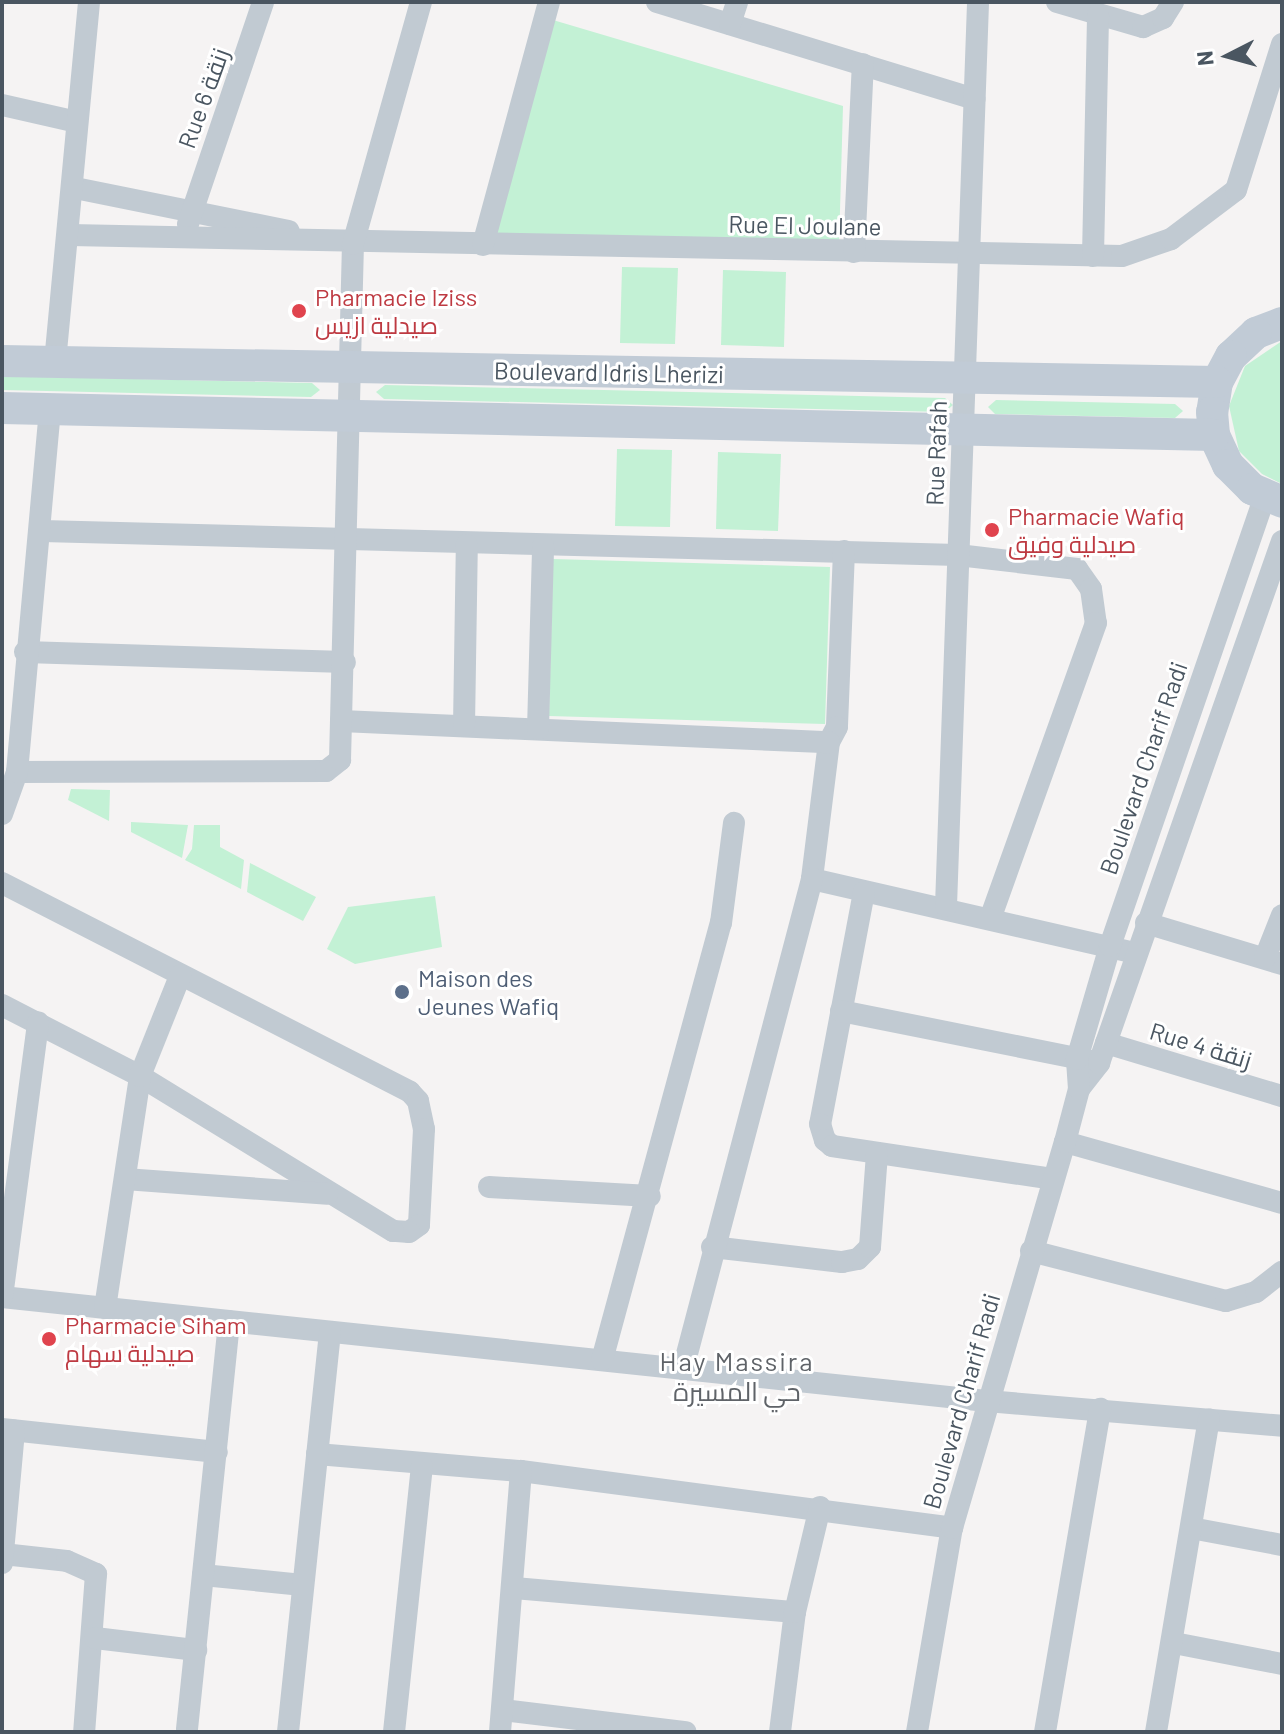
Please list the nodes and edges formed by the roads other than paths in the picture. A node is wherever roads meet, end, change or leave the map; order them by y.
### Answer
1 (89, 2) edge
2 (263, 2) edge
3 (421, 2) edge
4 (549, 2) edge
5 (657, 2) edge
6 (978, 2) edge
7 (1057, 2) edge
8 (1173, 2) edge
9 (734, 13) edge
10 (1098, 15) junction
11 (1282, 44) edge
12 (863, 64) junction
13 (974, 99) junction
14 (2, 105) edge
15 (77, 122) junction
16 (75, 188) junction
17 (190, 211) junction
18 (70, 235) junction
19 (186, 239) junction
20 (353, 244) junction
21 (483, 245) junction
22 (854, 252) junction
23 (969, 252) junction
24 (1093, 256) junction
25 (1282, 323) edge
26 (2, 361) edge
27 (55, 362) junction
28 (348, 366) junction
29 (964, 380) junction
30 (1217, 382) junction
31 (2, 408) edge
32 (50, 409) junction
33 (347, 416) junction
34 (964, 430) junction
35 (1214, 435) junction
36 (1273, 499) edge
37 (42, 531) junction
38 (1282, 541) edge
39 (349, 542) junction
40 (467, 545) junction
41 (543, 546) junction
42 (844, 551) junction
43 (958, 555) junction
44 (25, 652) junction
45 (345, 662) junction
46 (341, 721) junction
47 (464, 726) junction
48 (538, 729) junction
49 (829, 742) junction
50 (17, 772) junction
51 (2, 814) edge
52 (734, 823) dead end
53 (812, 879) junction
54 (2, 883) edge
55 (864, 892) junction
56 (946, 906) junction
57 (1282, 915) edge
58 (991, 917) junction
59 (1146, 923) junction
60 (1110, 946) junction
61 (1136, 953) junction
62 (1274, 961) edge
63 (180, 976) junction
64 (2, 1005) edge
65 (841, 1011) junction
66 (38, 1022) junction
67 (1102, 1053) junction
68 (1077, 1059) junction
69 (140, 1076) junction
70 (1079, 1089) junction
71 (1282, 1096) edge
72 (1065, 1142) junction
73 (877, 1153) junction
74 (125, 1179) junction
75 (1053, 1179) junction
76 (489, 1187) dead end
77 (334, 1195) junction
78 (650, 1196) junction
79 (1282, 1203) edge
80 (712, 1247) junction
81 (1031, 1251) junction
82 (1282, 1272) edge
83 (2, 1297) edge
84 (105, 1308) junction
85 (229, 1321) junction
86 (330, 1332) junction
87 (602, 1360) junction
88 (683, 1369) junction
89 (987, 1401) junction
90 (1100, 1409) junction
91 (1209, 1419) junction
92 (1281, 1425) edge
93 (8, 1430) edge
94 (217, 1452) junction
95 (317, 1454) junction
96 (422, 1466) junction
97 (521, 1471) junction
98 (820, 1507) junction
99 (952, 1528) junction
100 (1191, 1528) junction
101 (1282, 1545) edge
102 (3, 1559) edge
103 (203, 1575) junction
104 (303, 1585) junction
105 (514, 1588) junction
106 (795, 1612) junction
107 (95, 1638) junction
108 (1174, 1643) junction
109 (196, 1650) junction
110 (1282, 1664) edge
111 (502, 1721) edge
112 (187, 1729) dead end
113 (84, 1732) edge
114 (288, 1732) edge
115 (394, 1732) edge
116 (686, 1732) edge
117 (780, 1732) edge
118 (917, 1732) edge
119 (1045, 1732) edge
120 (1156, 1732) edge

1 - 15 street
2 - 17 street, Rue 6 زنقة
3 - 20 street
4 - 21 street
5 - 9 street
6 - 13 street, Rue Rafah
7 - 10 street
8 - 10 street
9 - 12 street
10 - 24 street
11 - 24 street, Rue El Joulane
12 - 13 street
12 - 22 street
13 - 23 street, Rue Rafah
14 - 15 street
15 - 16 street
16 - 17 street
16 - 18 street
17 - 19 street, Rue 6 زنقة
17 - 20 street
18 - 19 street
18 - 27 street
19 - 20 street
20 - 21 street, Rue El Joulane
20 - 28 street
21 - 22 street, Rue El Joulane
22 - 23 street, Rue El Joulane
23 - 24 street, Rue El Joulane
23 - 29 street, Rue Rafah
25 - 30 main road
26 - 27 main road, Boulevard Idris Lherizi
27 - 28 main road, Boulevard Idris Lherizi
28 - 29 main road, Boulevard Idris Lherizi
28 - 33 street
29 - 30 main road, Boulevard Idris Lherizi
29 - 34 street, Rue Rafah
30 - 35 main road
31 - 32 main road, Boulevard Idris Lherizi
32 - 33 main road, Boulevard Idris Lherizi
32 - 37 street
33 - 34 main road, Boulevard Idris Lherizi
33 - 39 street
34 - 35 main road, Boulevard Idris Lherizi
34 - 43 street, Rue Rafah
35 - 36 main road
36 - 60 street, Boulevard Charif Radi
37 - 39 street
37 - 44 street
38 - 59 street
39 - 40 street
39 - 45 street
40 - 41 street
40 - 47 street
41 - 42 street
41 - 48 street
42 - 43 street
42 - 49 street
43 - 56 street, Rue Rafah
43 - 58 street
44 - 45 street
44 - 50 street
45 - 46 street
46 - 47 street
46 - 50 street
47 - 48 street
48 - 49 street
49 - 53 street
50 - 51 street
52 - 78 street
53 - 55 street
53 - 80 street
54 - 63 street
55 - 56 street
55 - 65 street
56 - 58 street
57 - 62 street
58 - 60 street
59 - 61 street
59 - 62 street
60 - 61 street
60 - 68 street, Boulevard Charif Radi
61 - 67 street
63 - 69 street
63 - 77 street
64 - 66 street
65 - 68 street, Rue 4 زنقة
65 - 73 street
66 - 69 street
66 - 83 street
67 - 68 street, Rue 4 زنقة
67 - 70 street
67 - 71 street, Rue 4 زنقة
68 - 70 street
69 - 74 street
69 - 77 street
70 - 72 street, Boulevard Charif Radi
72 - 75 street, Boulevard Charif Radi
72 - 79 street
73 - 75 street
73 - 80 street
74 - 77 street
74 - 84 street
75 - 81 street, Boulevard Charif Radi
76 - 78 street
78 - 87 street
80 - 88 street
81 - 82 street
81 - 89 street, Boulevard Charif Radi
83 - 84 street
84 - 85 street
85 - 86 street
85 - 94 street
86 - 87 street
86 - 95 street
87 - 88 street
88 - 89 street
89 - 90 street
89 - 99 street, Boulevard Charif Radi
90 - 91 street
90 - 119 street
91 - 92 street
91 - 100 street
93 - 94 street
93 - 102 street
94 - 103 street
95 - 96 street
95 - 104 street
96 - 97 street
96 - 115 street
97 - 98 street
97 - 105 street
98 - 99 street
98 - 106 street
99 - 118 street, Boulevard Charif Radi
100 - 101 street
100 - 108 street
102 - 107 street
103 - 104 street
103 - 109 street
104 - 114 street
105 - 106 street
105 - 111 street
106 - 117 street
107 - 109 street
107 - 113 street
108 - 110 street
108 - 120 street
109 - 112 street
111 - 116 street

